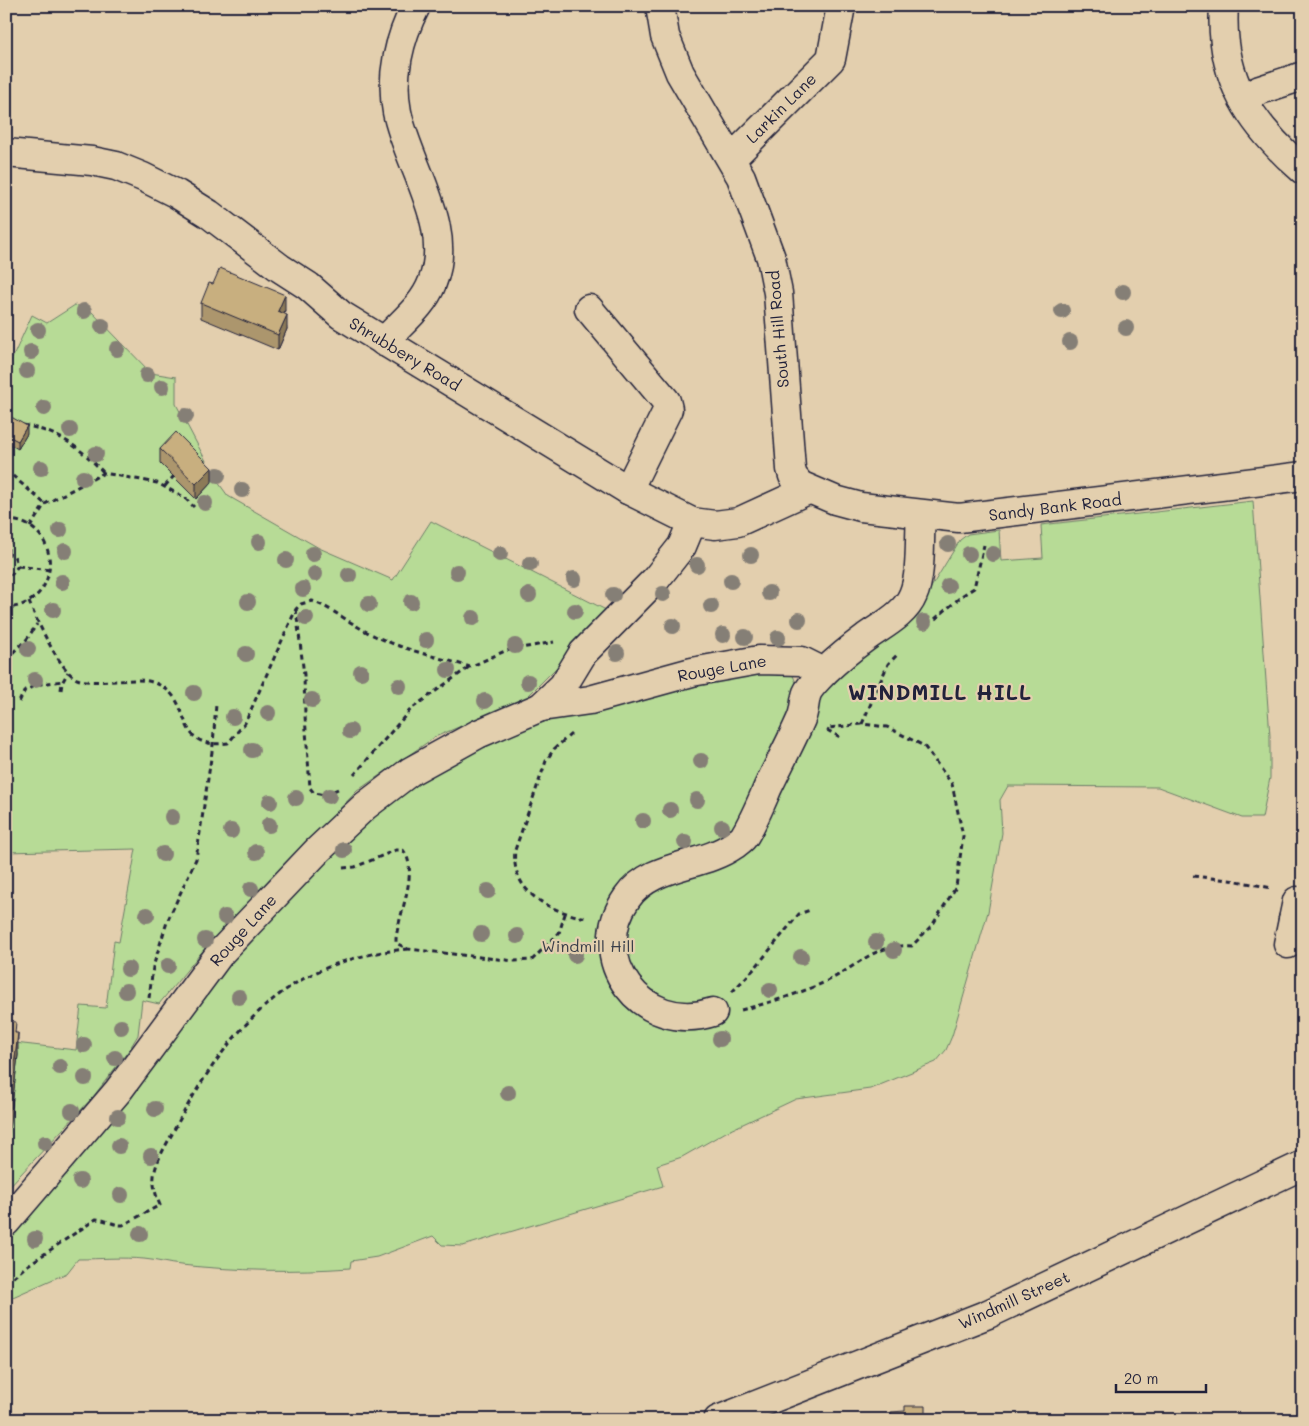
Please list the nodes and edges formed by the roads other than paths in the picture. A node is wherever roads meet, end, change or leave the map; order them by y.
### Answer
1 (416, 6) edge
2 (660, 6) edge
3 (842, 6) edge
4 (1224, 6) edge
5 (1303, 76) edge
6 (1243, 98) junction
7 (6, 153) edge
8 (732, 158) junction
9 (1303, 170) edge
10 (589, 309) dead end
11 (384, 342) junction
12 (1303, 476) edge
13 (628, 490) junction
14 (808, 490) junction
15 (921, 515) junction
16 (692, 522) junction
17 (824, 672) junction
18 (541, 708) junction
19 (713, 1012) road end
20 (1303, 1165) edge
21 (6, 1222) edge
22 (718, 1420) edge

1 - 11 street
2 - 8 street, South Hill Road
3 - 8 street, Larkin Lane
4 - 6 street
5 - 6 street
6 - 9 street
7 - 11 street, Shrubbery Road
8 - 14 street, South Hill Road
10 - 13 street
11 - 13 street, Shrubbery Road
12 - 15 street, Sandy Bank Road
13 - 16 street, Shrubbery Road
14 - 15 street, Sandy Bank Road
14 - 16 street, Shrubbery Road
15 - 17 street
16 - 18 street, Rouge Lane
17 - 18 street, Rouge Lane
17 - 19 street
18 - 21 street, Rouge Lane
20 - 22 street, Windmill Street

